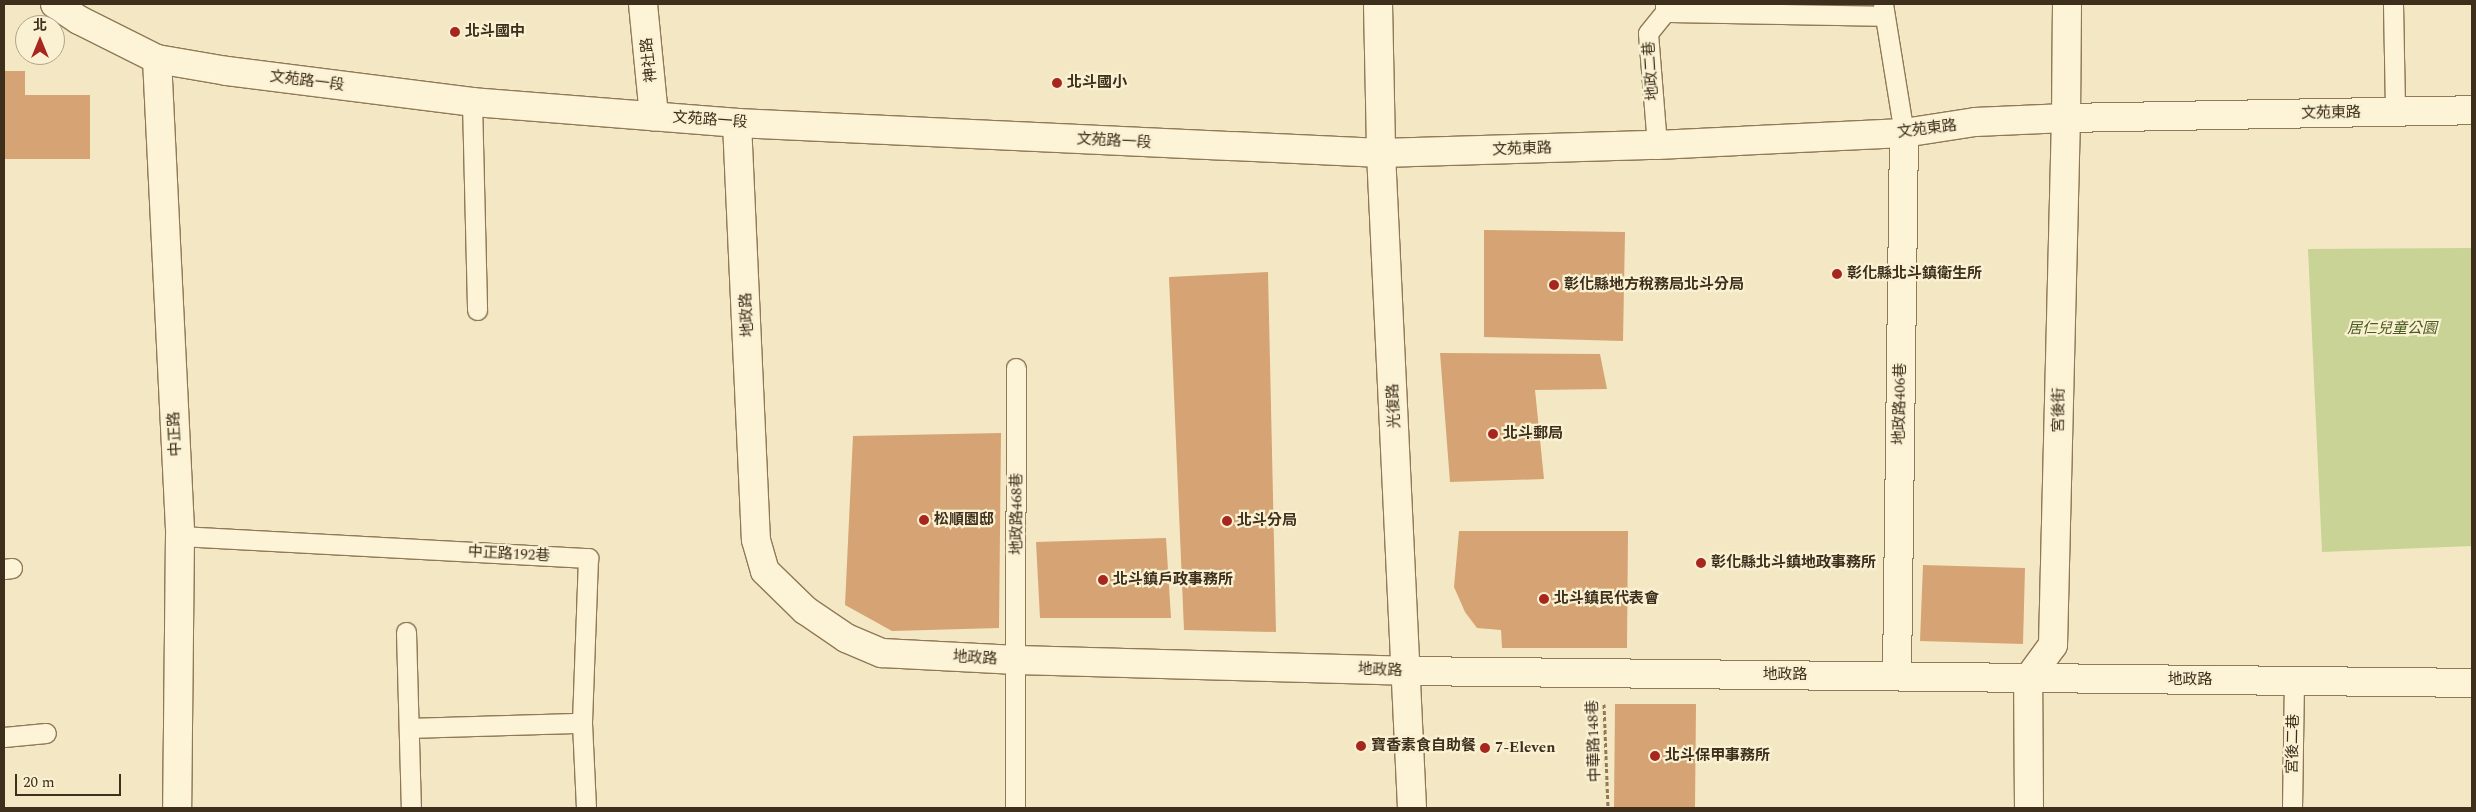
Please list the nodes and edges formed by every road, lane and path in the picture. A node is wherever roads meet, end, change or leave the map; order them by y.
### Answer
1 (56, 4) edge
2 (643, 4) edge
3 (1378, 4) edge
4 (2067, 4) edge
5 (2393, 4) edge
6 (1665, 8) edge
7 (1883, 10) edge
8 (157, 59) junction
9 (472, 102) junction
10 (2472, 110) edge
11 (2395, 112) junction
12 (654, 116) junction
13 (2066, 118) junction
14 (737, 123) junction
15 (1904, 133) junction
16 (1657, 145) junction
17 (1382, 154) junction
18 (477, 310) dead end
19 (1016, 368) dead end
20 (180, 536) junction
21 (406, 632) dead end
22 (1017, 660) junction
23 (1406, 671) junction
24 (1602, 674) junction
25 (1896, 675) junction
26 (2028, 679) junction
27 (2294, 681) junction
28 (2472, 683) edge
29 (582, 723) junction
30 (409, 728) junction
31 (46, 733) dead end
32 (4, 737) edge
33 (177, 808) edge
34 (411, 808) edge
35 (586, 808) edge
36 (1015, 808) edge
37 (1412, 808) edge
38 (1608, 808) edge
39 (2029, 808) edge
40 (2292, 808) edge

1 - 8 street, 文苑路一段
2 - 12 street, 神社路
3 - 17 street, 光復路
4 - 13 street, 宮後街
5 - 11 lane
6 - 7 lane
6 - 16 lane, 地政二巷
7 - 15 lane
8 - 9 street, 文苑路一段
8 - 20 street, 中正路
9 - 12 street, 文苑路一段
9 - 18 lane
10 - 11 street, 文苑東路
11 - 13 street, 文苑東路
12 - 14 street, 文苑路一段
13 - 15 street, 文苑東路
13 - 26 street, 宮後街
14 - 17 street, 文苑路一段
14 - 22 street, 地政路
15 - 16 street, 文苑東路
15 - 25 street, 地政路406巷
16 - 17 street, 文苑東路
17 - 23 street, 光復路
19 - 22 lane, 地政路468巷
20 - 29 lane, 中正路192巷
20 - 33 street, 中正路
21 - 30 lane
22 - 23 street, 地政路
22 - 36 lane, 地政路468巷
23 - 24 street, 地政路
23 - 37 street, 光復路
24 - 25 street, 地政路
24 - 38 path, 中華路148巷
25 - 26 street, 地政路
26 - 27 street, 地政路
26 - 39 street
27 - 28 street, 地政路
27 - 40 lane, 宮後二巷
29 - 30 lane
29 - 35 lane, 中正路192巷
30 - 34 lane
31 - 32 lane

